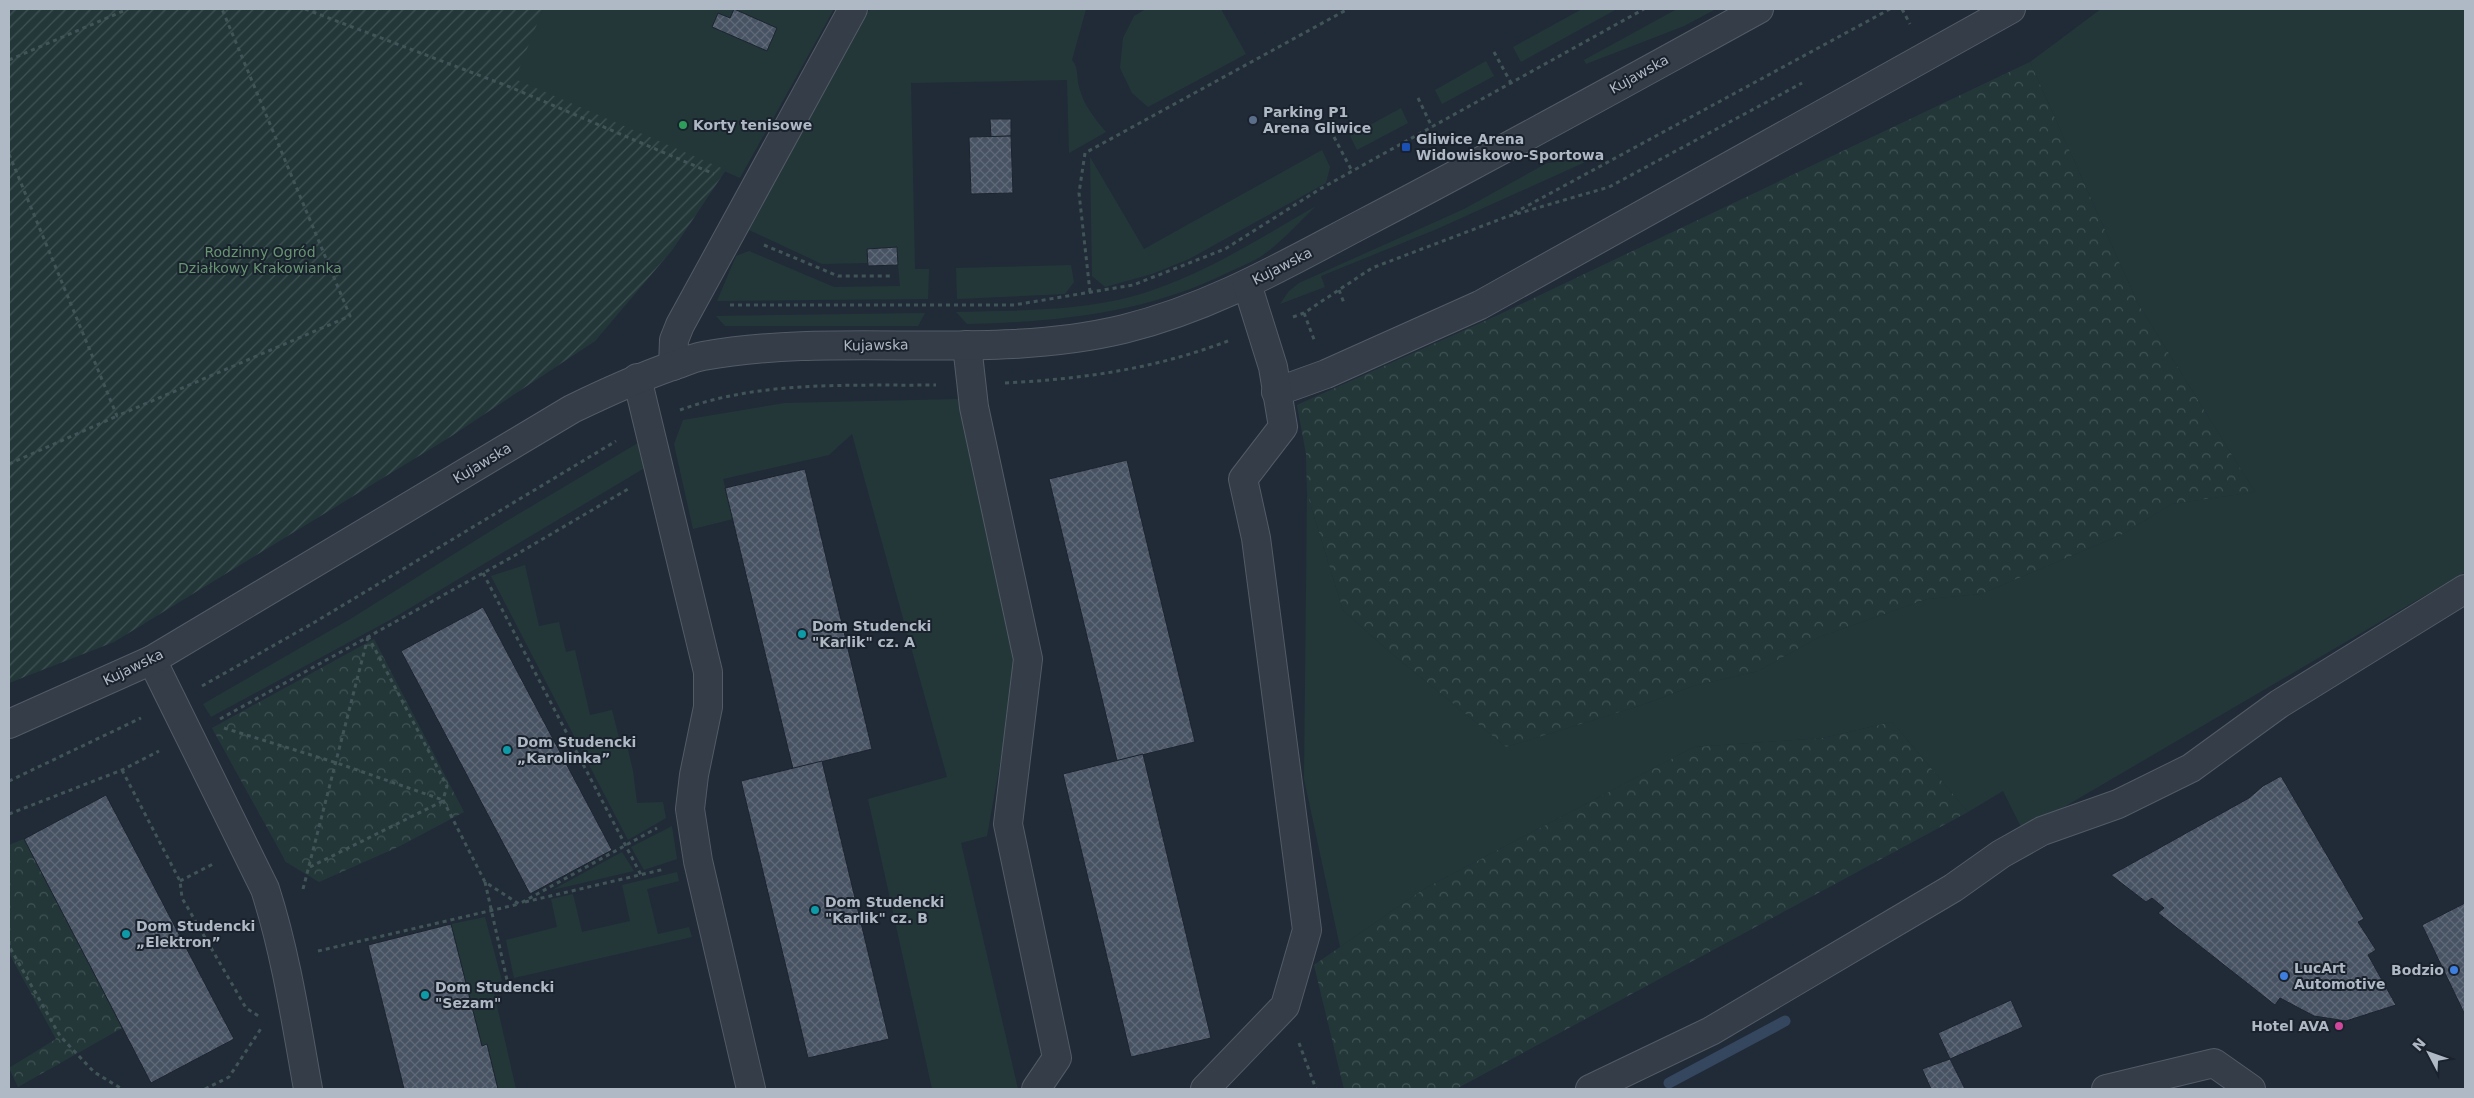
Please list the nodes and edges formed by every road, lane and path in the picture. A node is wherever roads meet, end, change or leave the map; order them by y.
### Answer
1 (128, 9) edge
2 (222, 9) edge
3 (305, 9) edge
4 (853, 9) edge
5 (1348, 9) edge
6 (1644, 9) edge
7 (1759, 9) edge
8 (1890, 9) edge
9 (1902, 9) edge
10 (2011, 9) edge
11 (1917, 20) dead end
12 (1910, 24) junction
13 (1902, 29) dead end
14 (1494, 52) dead end
15 (9, 60) edge
16 (1806, 81) dead end
17 (1511, 83) junction
18 (1418, 98) dead end
19 (1432, 127) junction
20 (1334, 137) dead end
21 (9, 154) edge
22 (1352, 171) junction
23 (714, 174) dead end
24 (1506, 217) junction
25 (731, 231) junction
26 (892, 276) dead end
27 (1248, 284) junction
28 (1339, 290) junction
29 (1090, 292) junction
30 (1344, 303) dead end
31 (721, 305) dead end
32 (1261, 329) junction
33 (967, 345) junction
34 (673, 366) junction
35 (637, 378) junction
36 (971, 385) junction
37 (1276, 392) junction
38 (118, 416) junction
39 (648, 421) junction
40 (9, 464) edge
41 (661, 469) junction
42 (483, 573) junction
43 (2465, 589) edge
44 (368, 636) junction
45 (152, 660) junction
46 (173, 703) junction
47 (9, 724) edge
48 (200, 730) junction
49 (337, 763) junction
50 (122, 770) junction
51 (9, 781) edge
52 (443, 800) junction
53 (690, 809) junction
54 (9, 814) edge
55 (626, 845) junction
56 (219, 861) dead end
57 (698, 861) junction
58 (641, 874) junction
59 (180, 881) junction
60 (484, 882) junction
61 (519, 904) junction
62 (491, 910) junction
63 (9, 941) edge
64 (284, 960) junction
65 (507, 980) dead end
66 (1285, 1006) junction
67 (122, 1089) edge
68 (205, 1089) edge
69 (308, 1089) edge
70 (751, 1089) edge
71 (1036, 1089) edge
72 (1205, 1089) edge
73 (1316, 1089) edge
74 (1590, 1089) edge
75 (2106, 1089) edge
76 (2251, 1089) edge

1 - 15 path
2 - 38 path
3 - 23 path
4 - 25 street
5 - 29 path
6 - 17 path
7 - 27 street, Kujawska
8 - 24 path
9 - 12 path
10 - 37 street
11 - 12 path
12 - 13 path
14 - 17 path
16 - 24 path
17 - 19 path
18 - 19 path
19 - 22 path
20 - 22 path
21 - 38 path
22 - 29 path
24 - 28 path
25 - 26 path
25 - 34 street
27 - 32 street
27 - 33 street, Kujawska
28 - 30 path
28 - 32 path
29 - 31 path
32 - 36 path
32 - 37 street
33 - 34 street, Kujawska
33 - 36 street
34 - 35 street, Kujawska
35 - 39 street
35 - 45 street, Kujawska
36 - 39 path
36 - 71 street
37 - 66 street
38 - 40 path
39 - 41 street
39 - 46 path
41 - 42 path
41 - 53 street
42 - 44 path
42 - 55 path
43 - 74 street
44 - 48 path
44 - 49 path
44 - 52 path
45 - 46 street
45 - 47 street, Kujawska
46 - 48 street
46 - 51 path
48 - 49 path
48 - 50 path
48 - 64 street
49 - 52 path
49 - 52 path
50 - 54 path
50 - 59 path
52 - 60 path
53 - 55 path
53 - 57 street
55 - 58 path
55 - 61 path
56 - 59 path
57 - 58 path
57 - 70 street
58 - 61 path
59 - 68 path
60 - 61 path
60 - 62 path
61 - 62 path
62 - 64 path
62 - 65 path
63 - 67 path
64 - 69 street
66 - 72 street
66 - 73 path
75 - 76 street

